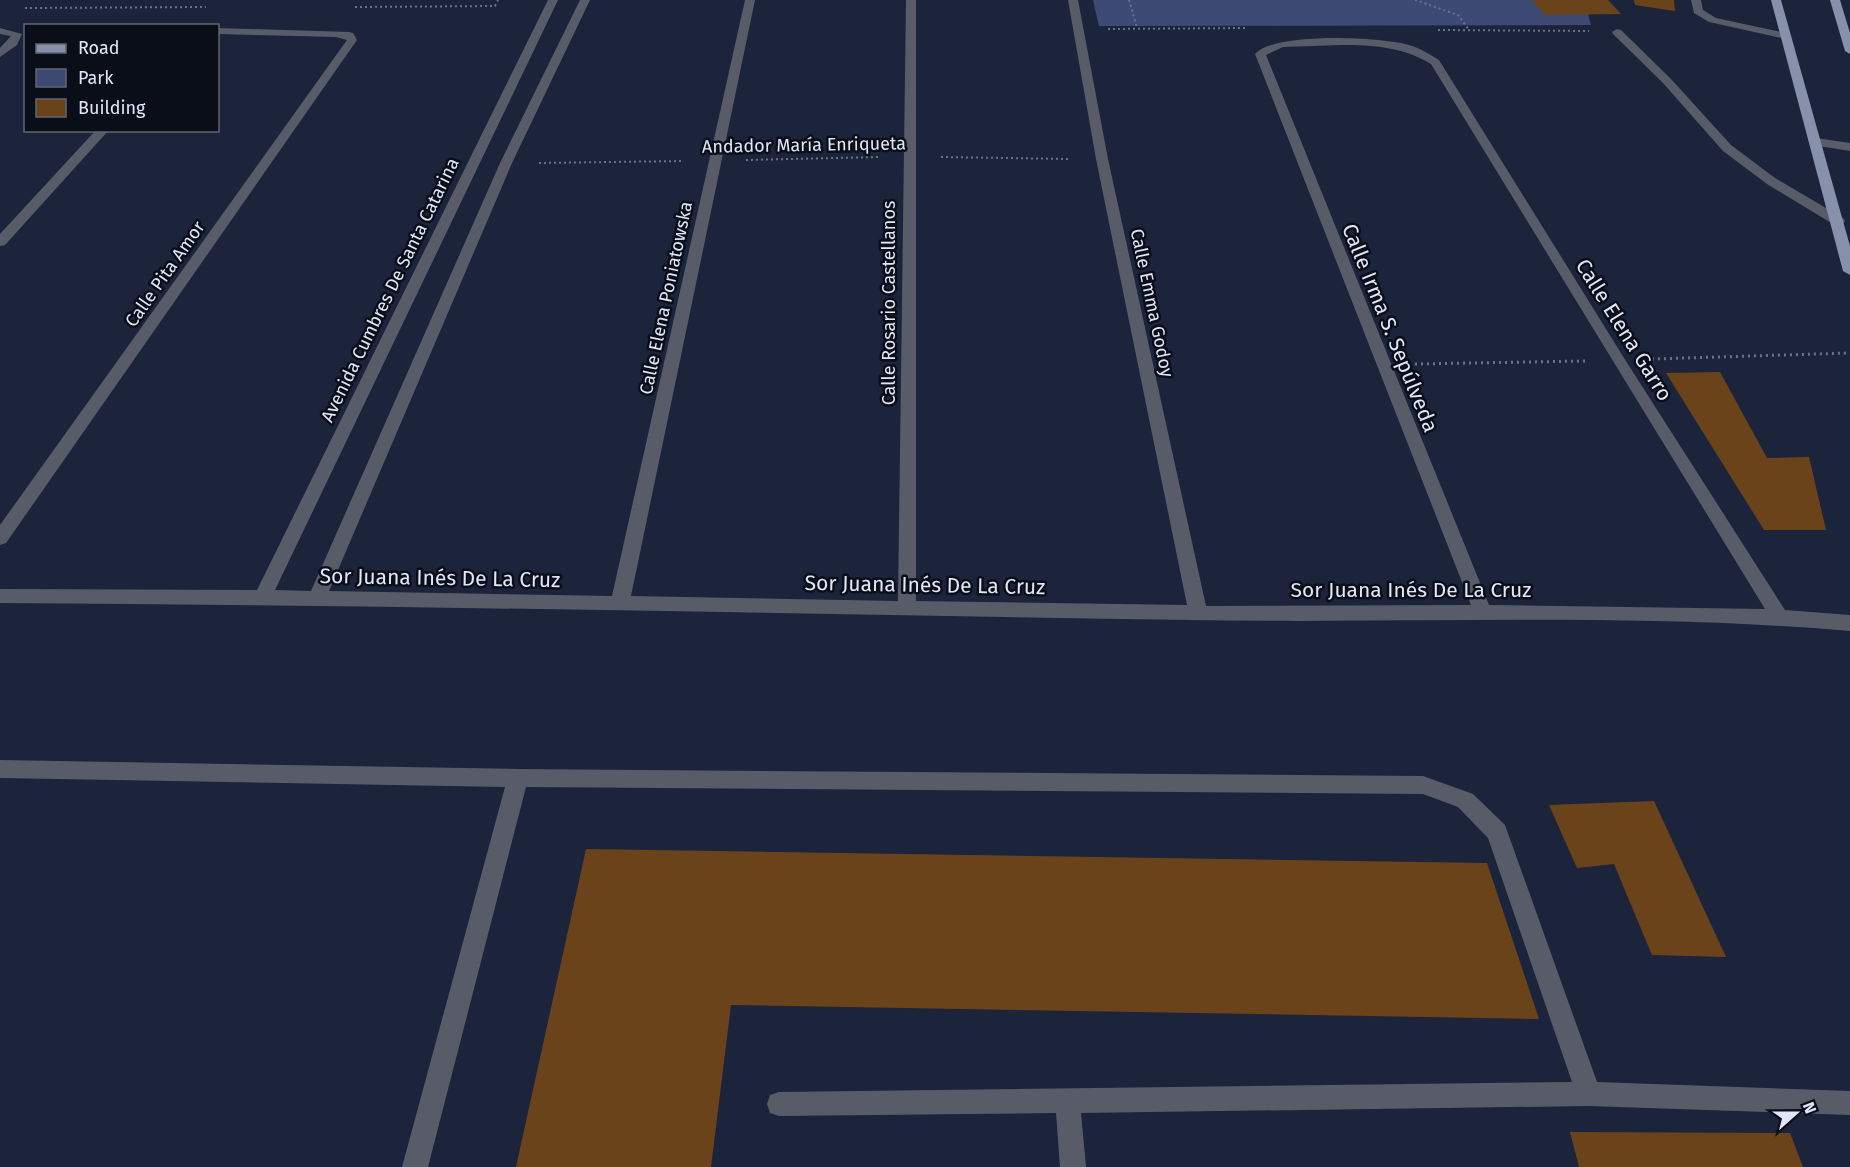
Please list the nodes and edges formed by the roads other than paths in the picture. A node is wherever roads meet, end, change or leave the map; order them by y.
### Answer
1 (553, 0) edge
2 (585, 0) edge
3 (750, 0) edge
4 (911, 0) edge
5 (1073, 0) edge
6 (1696, 0) edge
7 (1776, 0) edge
8 (1835, 0) edge
9 (0, 31) edge
10 (219, 32) edge
11 (1617, 32) road end
12 (1786, 36) junction
13 (1850, 51) edge
14 (0, 54) edge
15 (1436, 62) joint
16 (100, 132) edge
17 (1816, 142) junction
18 (1850, 147) edge
19 (1838, 221) junction
20 (0, 242) edge
21 (1850, 271) edge
22 (0, 538) edge
23 (0, 596) edge
24 (263, 597) junction
25 (317, 598) junction
26 (620, 603) junction
27 (907, 607) junction
28 (1483, 612) junction
29 (1198, 613) junction
30 (1780, 617) junction
31 (1850, 623) edge
32 (0, 769) edge
33 (518, 778) junction
34 (1589, 1094) junction
35 (1068, 1100) junction
36 (1850, 1103) edge
37 (779, 1104) dead end
38 (415, 1167) edge
39 (1073, 1167) edge

1 - 24 street, Avenida Cumbres De Santa Catarina
2 - 25 street
3 - 26 street, Calle Elena Poniatowska
4 - 27 street, Calle Rosario Castellanos
5 - 29 street, Calle Emma Godoy
6 - 12 street
7 - 12 main road
8 - 13 main road
9 - 14 street
10 - 22 street, Calle Pita Amor
11 - 19 street
12 - 17 main road
15 - 28 street, Calle Irma S. Sepúlveda
15 - 30 street, Calle Elena Garro
16 - 20 street
17 - 18 street
17 - 19 main road
19 - 21 main road
23 - 24 street, Sor Juana Inés De La Cruz
24 - 25 street, Sor Juana Inés De La Cruz
25 - 26 street, Sor Juana Inés De La Cruz
26 - 27 street, Sor Juana Inés De La Cruz
27 - 29 street, Sor Juana Inés De La Cruz
28 - 29 street, Sor Juana Inés De La Cruz
28 - 30 street, Sor Juana Inés De La Cruz
30 - 31 street, Sor Juana Inés De La Cruz
32 - 33 street
33 - 34 street
33 - 38 street
34 - 35 street
34 - 36 street
35 - 37 street
35 - 39 street

